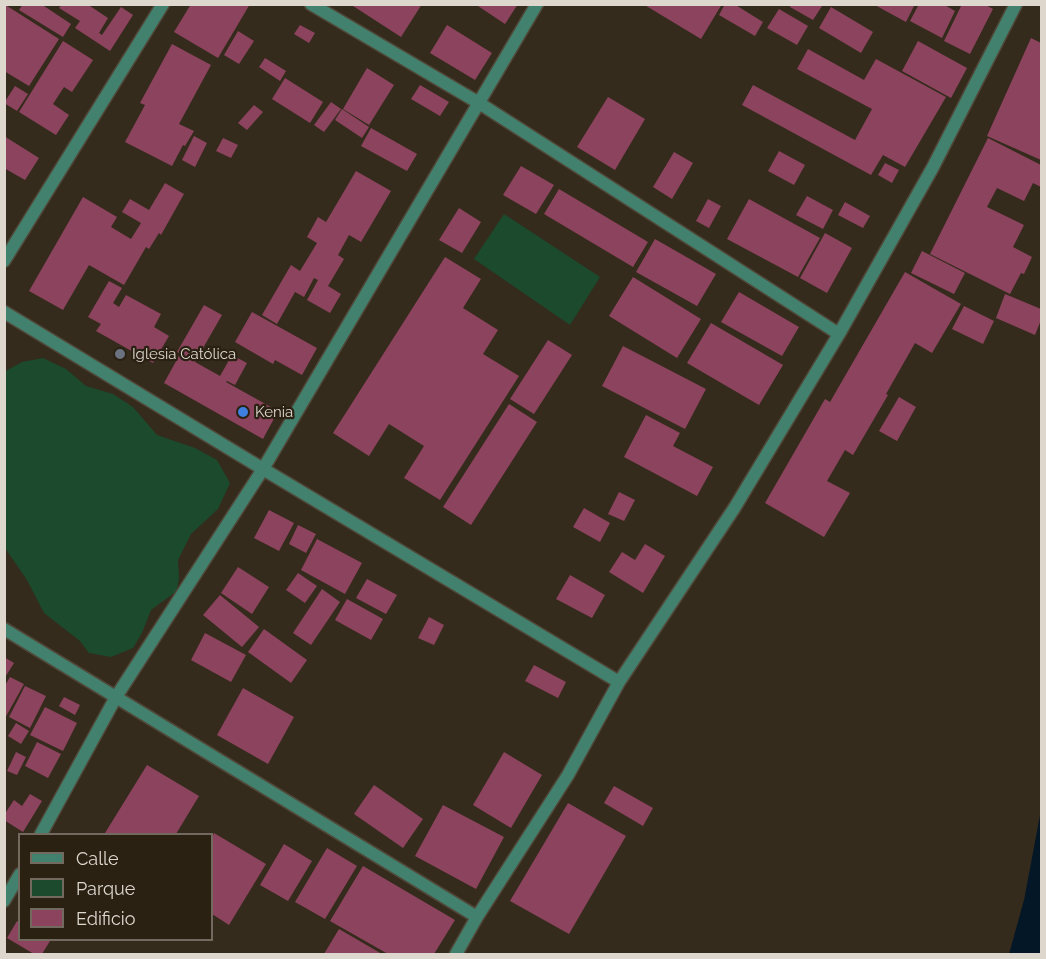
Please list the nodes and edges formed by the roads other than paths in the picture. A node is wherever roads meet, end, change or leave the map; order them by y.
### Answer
1 (163, 4) edge
2 (311, 4) edge
3 (537, 4) edge
4 (1016, 4) edge
5 (479, 104) junction
6 (4, 261) edge
7 (4, 312) edge
8 (839, 334) junction
9 (263, 469) junction
10 (4, 629) edge
11 (619, 682) junction
12 (116, 696) junction
13 (42, 833) edge
14 (18, 877) edge
15 (4, 901) edge
16 (477, 917) junction
17 (456, 954) edge

1 - 6 street
2 - 5 street
3 - 5 street
4 - 8 street
5 - 8 street
5 - 9 street
7 - 9 street
8 - 11 street
9 - 11 street
9 - 12 street
10 - 12 street
11 - 16 street
12 - 13 street
12 - 16 street
14 - 15 street
16 - 17 street

